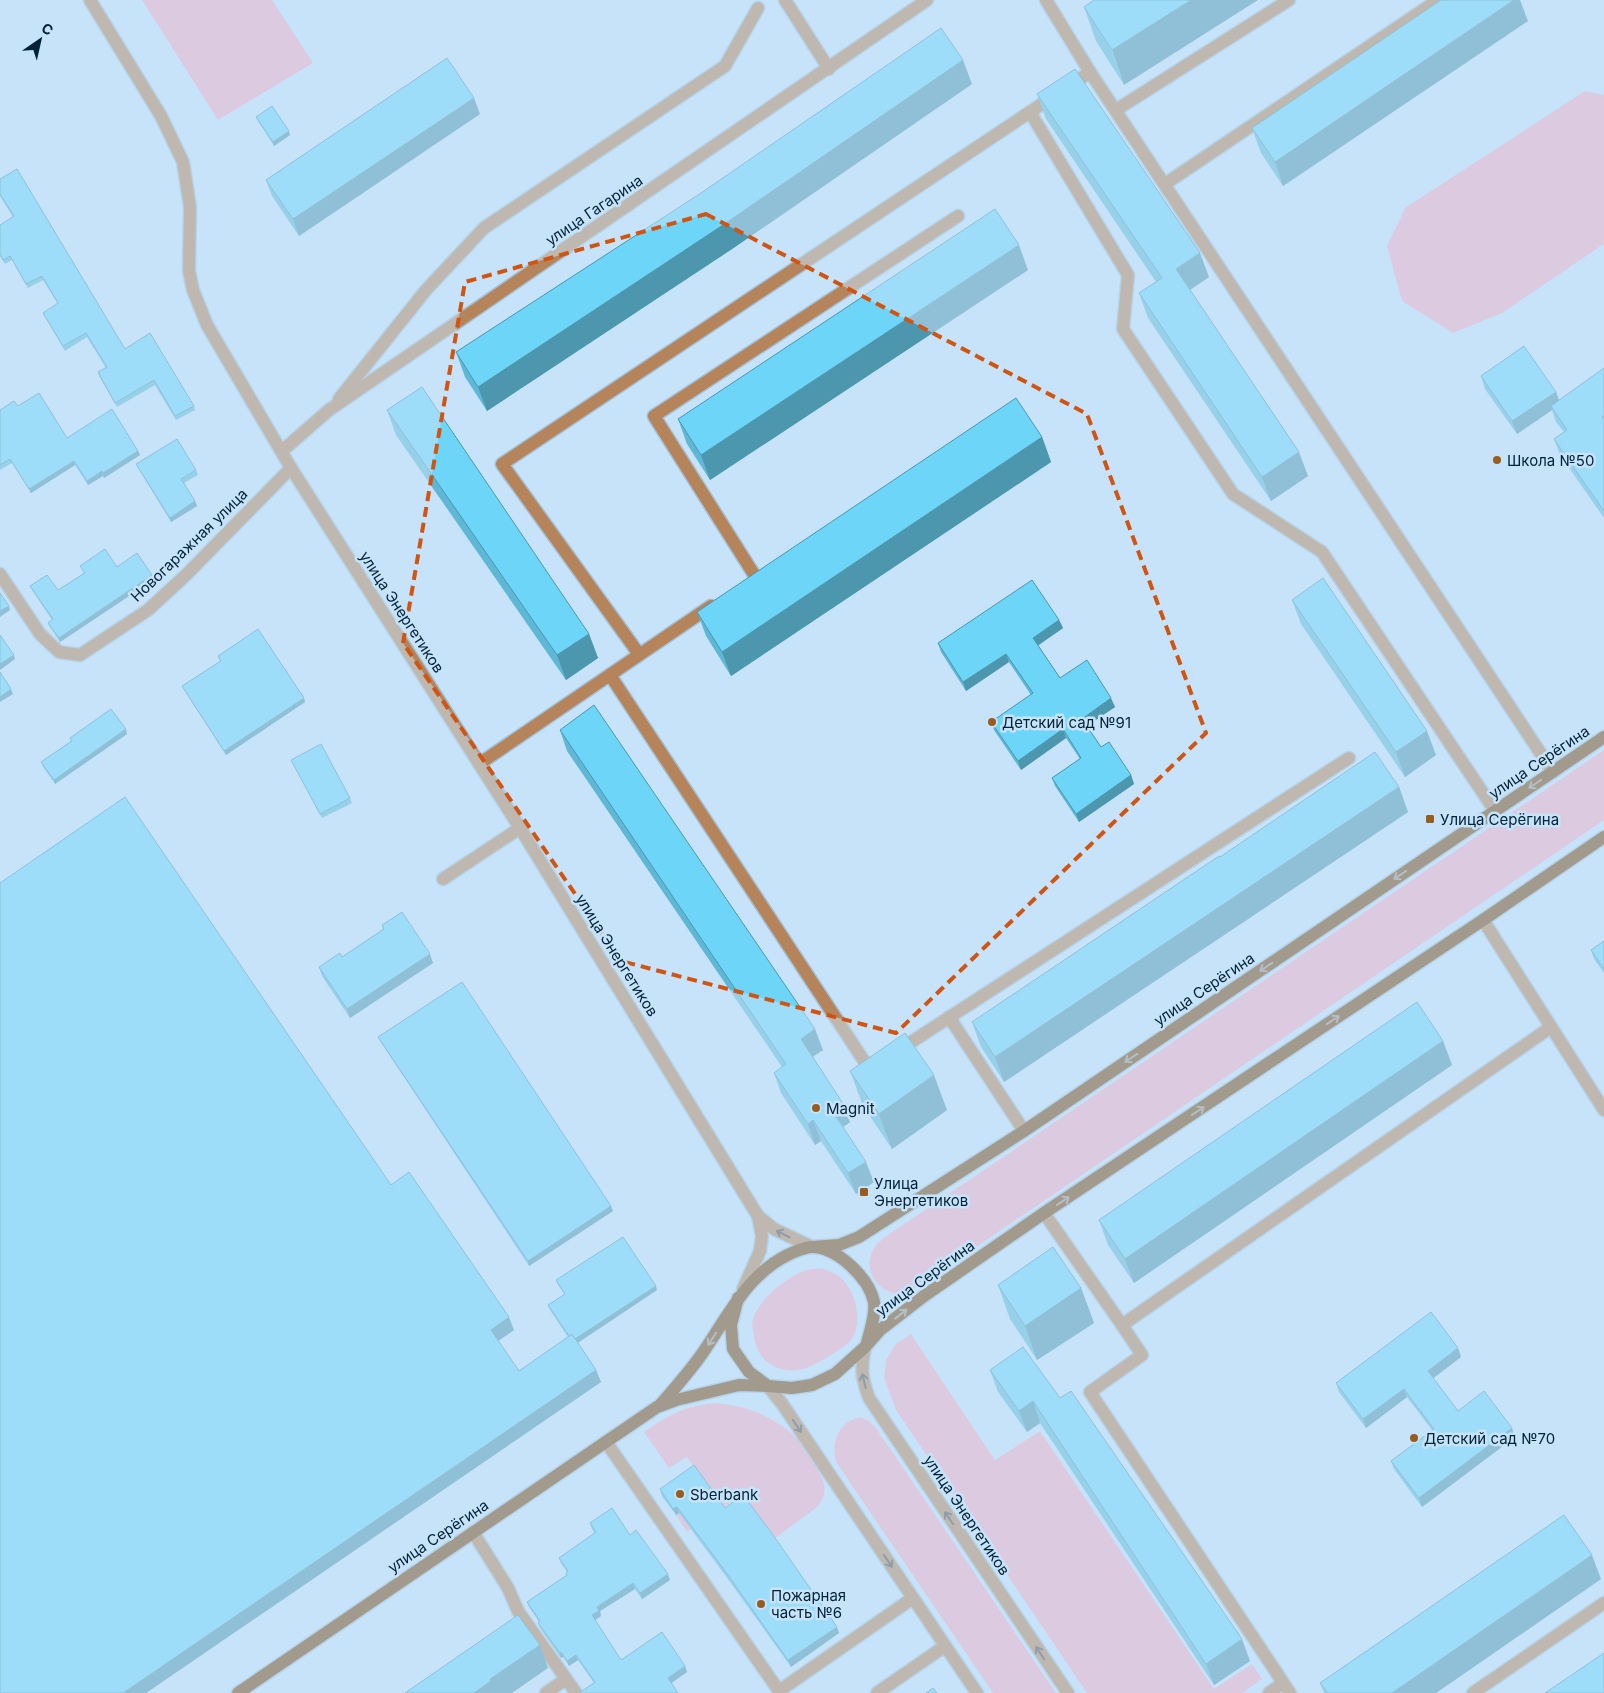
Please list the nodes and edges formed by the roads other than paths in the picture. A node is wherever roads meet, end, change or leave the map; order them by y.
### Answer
1 (90, 0) edge
2 (785, 0) edge
3 (927, 0) edge
4 (1046, 0) edge
5 (1289, 0) edge
6 (1438, 0) edge
7 (758, 8) dead end
8 (829, 68) junction
9 (1090, 72) junction
10 (1116, 110) junction
11 (1030, 112) junction
12 (1165, 184) junction
13 (958, 216) dead end
14 (329, 410) junction
15 (282, 450) junction
16 (291, 468) junction
17 (0, 574) edge
18 (755, 576) edge
19 (722, 598) edge
20 (640, 654) junction
21 (610, 675) junction
22 (1604, 737) edge
23 (1349, 758) dead end
24 (479, 764) junction
25 (1553, 772) junction
26 (1495, 811) junction
27 (520, 828) junction
28 (1604, 837) edge
29 (443, 879) dead end
30 (1483, 920) junction
31 (949, 1017) junction
32 (1551, 1027) junction
33 (1604, 1110) edge
34 (1024, 1131) junction
35 (1044, 1213) junction
36 (758, 1216) junction
37 (812, 1247) junction
38 (738, 1298) junction
39 (1122, 1325) junction
40 (865, 1347) junction
41 (768, 1386) junction
42 (657, 1407) junction
43 (606, 1442) junction
44 (473, 1532) junction
45 (913, 1598) junction
46 (1604, 1603) edge
47 (945, 1646) junction
48 (566, 1679) junction
49 (1287, 1688) edge
50 (238, 1693) edge
51 (546, 1693) edge
52 (576, 1693) edge
53 (877, 1693) edge
54 (977, 1693) edge
55 (1068, 1693) edge
56 (1269, 1693) edge
57 (1472, 1693) edge

1 - 15 street, улица Энергетиков
2 - 8 street
3 - 8 street, улица Гагарина
4 - 9 street
5 - 10 street
6 - 12 street
7 - 14 street
8 - 14 street, улица Гагарина
9 - 10 street
9 - 11 street
10 - 12 street
11 - 20 street
11 - 26 street
12 - 25 street
13 - 18 street
14 - 15 street, улица Гагарина
15 - 16 street, улица Энергетиков
16 - 17 street, Новогаражная улица
16 - 24 street, улица Энергетиков
19 - 20 street
20 - 21 street
21 - 24 street
21 - 31 street
22 - 25 main road, улица Серёгина
23 - 31 street
24 - 27 street, улица Энергетиков
25 -> 26 main road, улица Серёгина
26 -> 34 main road, улица Серёгина
27 - 29 street
27 - 36 street, улица Энергетиков
28 - 30 main road, улица Серёгина
30 - 32 street
35 -> 30 main road, улица Серёгина
31 - 34 street
32 - 33 street
32 - 39 street
34 - 37 main road, улица Серёгина
35 - 39 street
40 -> 35 main road, улица Серёгина
37 -> 36 street
36 - 38 street
37 - 38 main road
37 - 40 main road
38 - 41 main road
38 -> 42 main road
39 - 49 street
40 - 41 main road
55 -> 40 street, улица Энергетиков
41 - 42 main road
41 -> 45 street
42 - 43 main road, улица Серёгина
43 - 44 main road, улица Серёгина
43 - 45 street
44 - 48 street
44 - 50 main road, улица Серёгина
45 - 47 street
46 - 57 street
47 - 53 street
47 - 54 street
48 - 51 street
48 - 52 street
49 - 56 street

